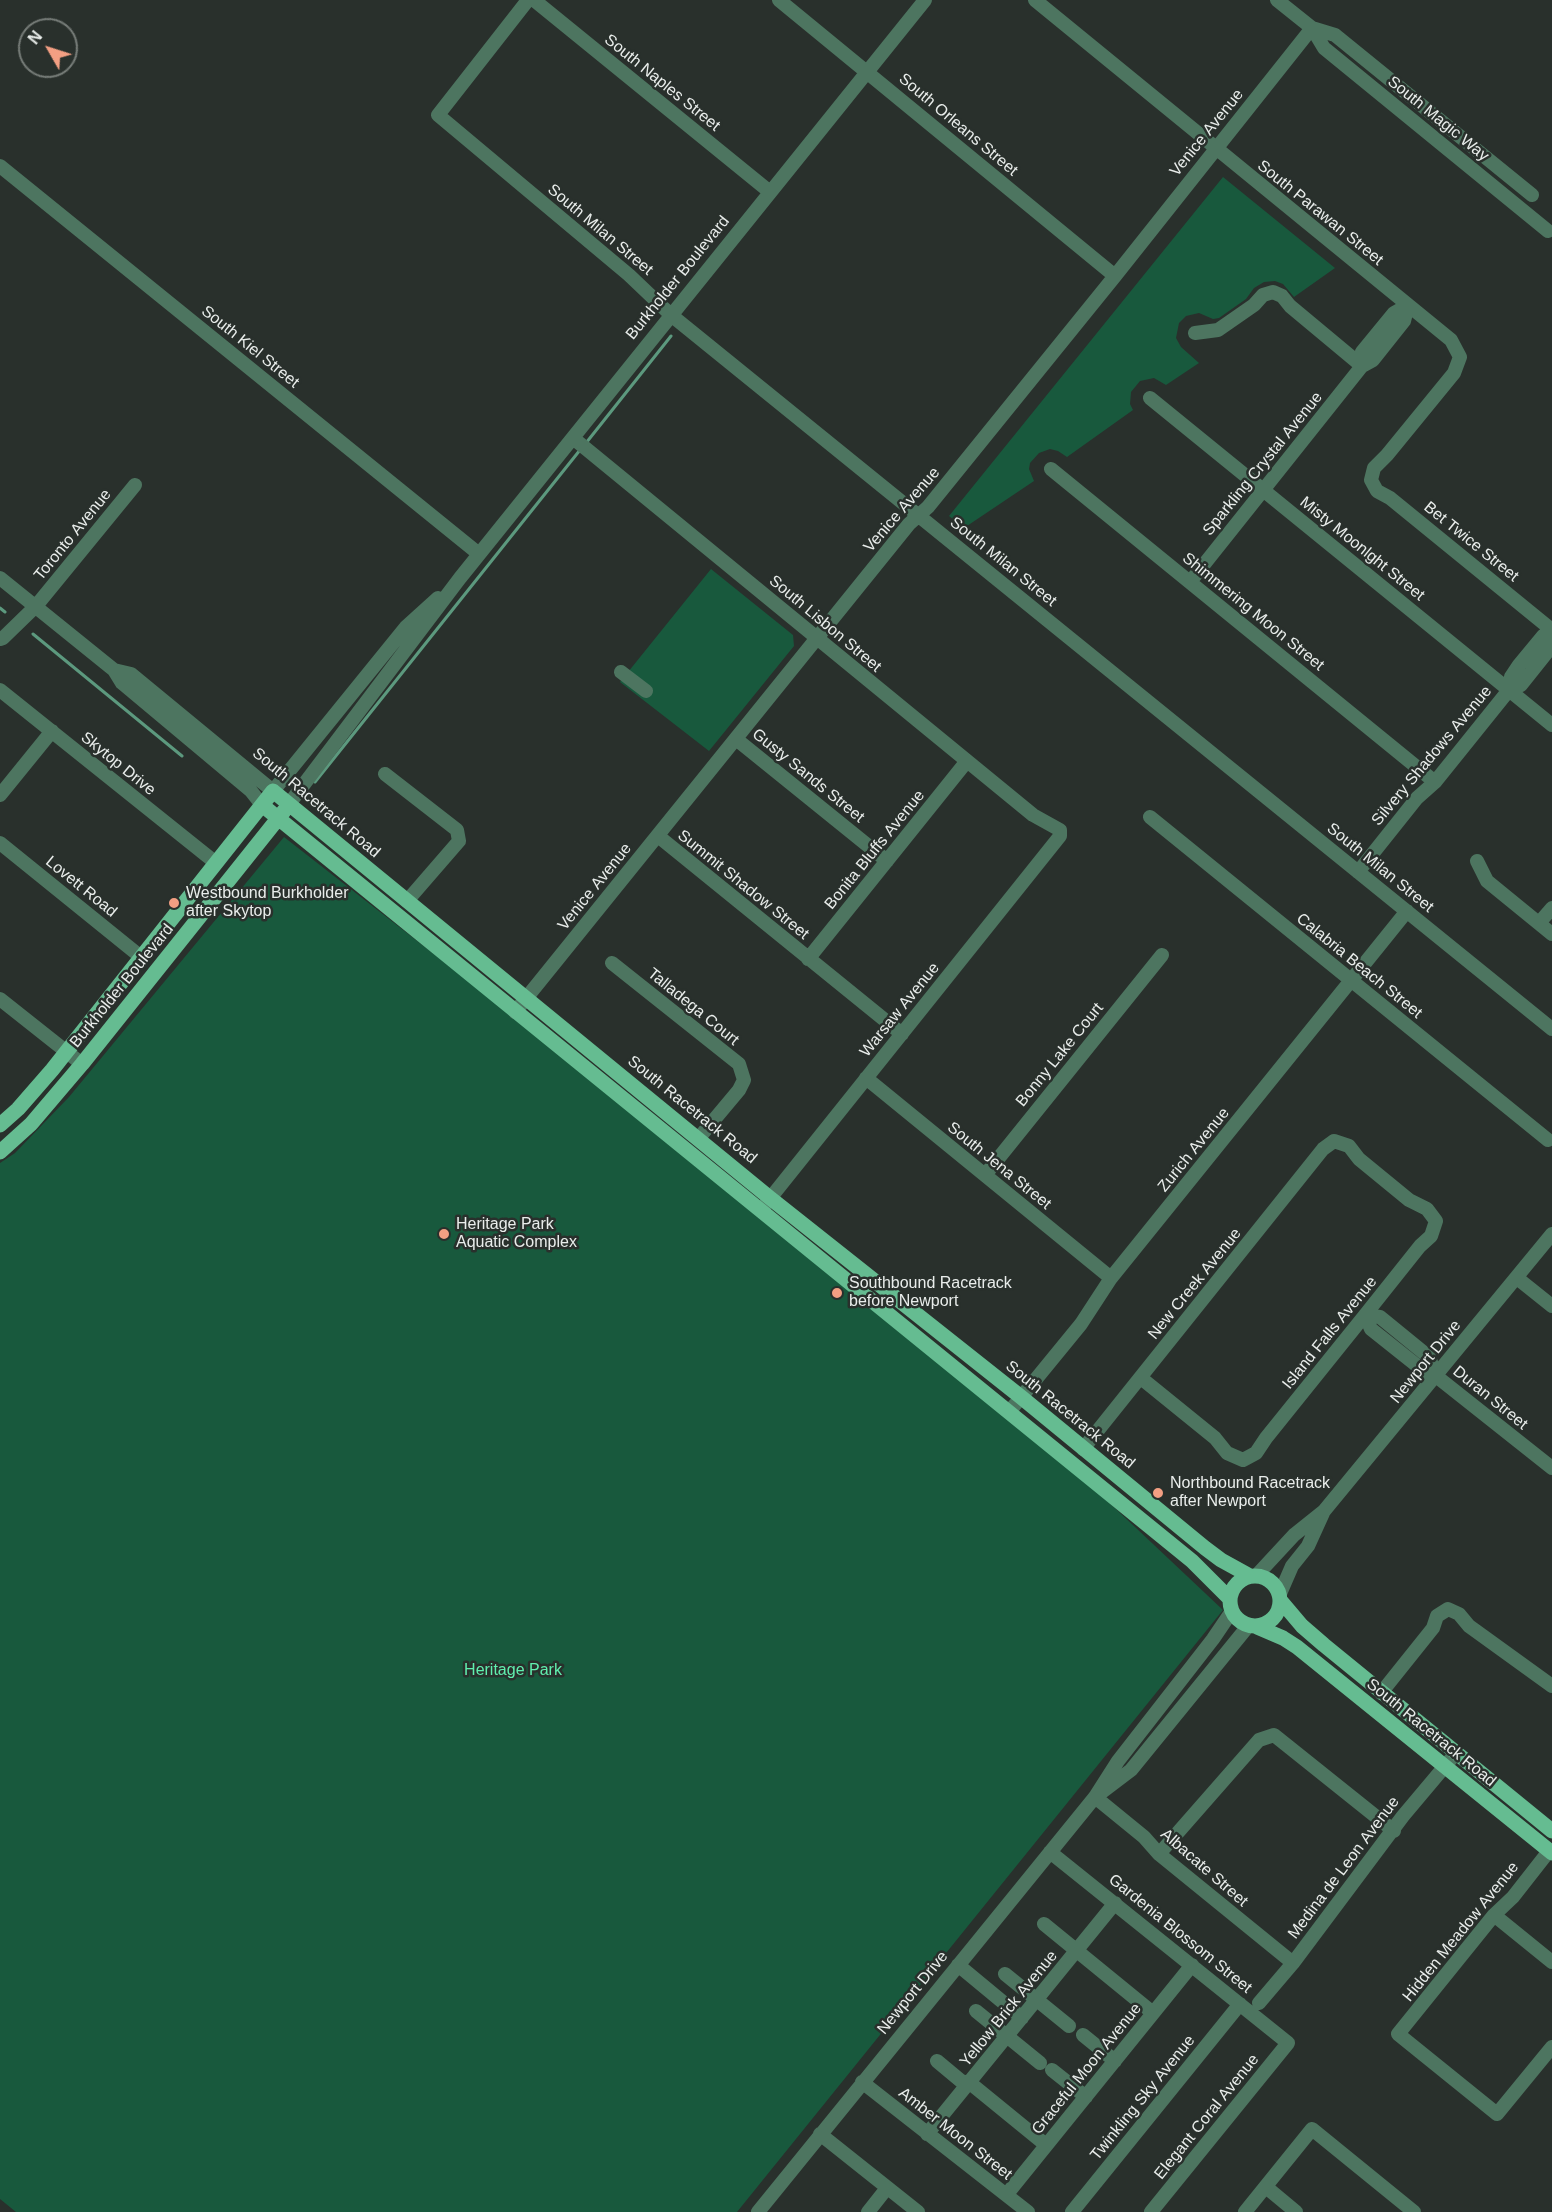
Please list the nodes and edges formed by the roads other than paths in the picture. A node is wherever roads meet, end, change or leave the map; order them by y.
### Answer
1 (528, 0) edge
2 (534, 0) edge
3 (780, 0) edge
4 (925, 0) edge
5 (1035, 0) edge
6 (1277, 0) edge
7 (1312, 28) junction
8 (867, 72) junction
9 (1215, 149) junction
10 (0, 166) edge
11 (770, 192) junction
12 (1532, 195) dead end
13 (1548, 231) dead end
14 (1115, 276) junction
15 (1408, 305) junction
16 (671, 315) junction
17 (1195, 333) dead end
18 (1362, 366) junction
19 (1150, 398) dead end
20 (573, 438) junction
21 (1050, 469) dead end
22 (1371, 480) joint
23 (135, 485) dead end
24 (1263, 490) junction
25 (918, 516) junction
26 (479, 554) junction
27 (0, 578) edge
28 (460, 578) junction
29 (1190, 582) junction
30 (36, 606) junction
31 (1552, 631) edge
32 (0, 639) edge
33 (817, 639) junction
34 (1552, 646) edge
35 (114, 670) junction
36 (621, 672) dead end
37 (0, 690) edge
38 (1509, 690) junction
39 (646, 691) dead end
40 (1552, 725) edge
41 (52, 731) junction
42 (736, 740) junction
43 (967, 761) junction
44 (385, 774) dead end
45 (1435, 782) junction
46 (273, 791) junction
47 (0, 795) edge
48 (289, 804) junction
49 (262, 805) junction
50 (1150, 818) dead end
51 (278, 819) junction
52 (1060, 830) joint
53 (658, 836) junction
54 (0, 843) edge
55 (887, 861) junction
56 (1477, 861) dead end
57 (216, 863) junction
58 (1358, 872) junction
59 (407, 901) junction
60 (1552, 908) edge
61 (1407, 911) junction
62 (1539, 924) junction
63 (1552, 934) edge
64 (1162, 955) dead end
65 (141, 957) junction
66 (808, 959) junction
67 (612, 963) dead end
68 (1351, 981) junction
69 (527, 998) junction
70 (2, 1005) edge
71 (515, 1012) junction
72 (1552, 1029) edge
73 (902, 1034) junction
74 (67, 1052) junction
75 (82, 1064) junction
76 (866, 1078) junction
77 (0, 1125) edge
78 (698, 1139) junction
79 (1548, 1140) dead end
80 (0, 1152) edge
81 (985, 1175) junction
82 (765, 1204) junction
83 (1436, 1221) joint
84 (1552, 1234) edge
85 (1112, 1278) junction
86 (1516, 1278) junction
87 (1552, 1306) edge
88 (1365, 1315) junction
89 (1436, 1376) junction
90 (1141, 1378) junction
91 (1021, 1397) junction
92 (1010, 1412) junction
93 (1083, 1449) junction
94 (1552, 1468) edge
95 (1324, 1511) junction
96 (1253, 1576) junction
97 (1279, 1598) junction
98 (1231, 1605) junction
99 (1252, 1625) junction
100 (1552, 1686) edge
101 (1381, 1693) junction
102 (1456, 1753) junction
103 (1444, 1767) junction
104 (1095, 1797) junction
105 (1394, 1831) junction
106 (1552, 1831) edge
107 (1050, 1852) junction
108 (1550, 1852) edge
109 (1159, 1854) junction
110 (1115, 1903) junction
111 (1494, 1915) junction
112 (1044, 1924) dead end
113 (1077, 1951) junction
114 (1552, 1962) edge
115 (1293, 1963) junction
116 (958, 1965) junction
117 (1192, 1965) junction
118 (1005, 1974) dead end
119 (1037, 2000) junction
120 (1259, 2002) dead end
121 (1240, 2004) junction
122 (976, 2010) dead end
123 (1153, 2013) junction
124 (1022, 2018) junction
125 (1069, 2026) dead end
126 (1083, 2035) dead end
127 (1007, 2036) junction
128 (1288, 2043) joint
129 (1552, 2047) edge
130 (937, 2061) dead end
131 (1115, 2061) junction
132 (862, 2082) junction
133 (970, 2083) junction
134 (1086, 2097) junction
135 (820, 2134) junction
136 (927, 2134) junction
137 (1046, 2145) junction
138 (1266, 2187) junction
139 (887, 2188) junction
140 (1006, 2194) junction
141 (758, 2212) edge
142 (867, 2212) edge
143 (918, 2212) edge
144 (1028, 2212) edge
145 (1072, 2212) edge
146 (1151, 2212) edge
147 (1245, 2212) edge
148 (1296, 2212) edge
149 (1414, 2212) edge

1 - 16 street, South Milan Street
2 - 11 street, South Naples Street
3 - 8 street, South Orleans Street
4 - 8 street, Burkholder Boulevard
5 - 9 street, South Parawan Street
6 - 7 street, South Magic Way
7 - 9 street, Venice Avenue
7 - 12 street, South Magic Way
7 - 13 street, South Magic Way
8 - 11 street, Burkholder Boulevard
8 - 14 street, South Orleans Street
9 - 14 street, Venice Avenue
9 - 15 street, South Parawan Street
10 - 26 street, South Kiel Street
11 - 16 street, Burkholder Boulevard
14 - 25 street, Venice Avenue
15 - 18 street, Sparkling Crystal Avenue
15 - 22 street, South Parawan Street
16 - 20 street, Burkholder Boulevard
16 - 25 street, South Milan Street
17 - 18 street
18 - 24 street, Sparkling Crystal Avenue
19 - 24 street, Misty Moonlght Street
20 - 26 street, Burkholder Boulevard
20 - 33 street, South Lisbon Street
21 - 29 street, Shimmering Moon Street
22 - 31 street, Bet Twice Street
23 - 30 street, Toronto Avenue
24 - 29 street, Sparkling Crystal Avenue
24 - 38 street, Misty Moonlght Street
25 - 33 street, Venice Avenue
25 - 58 street, South Milan Street
26 - 28 street, Burkholder Boulevard
27 - 30 street, South Racetrack Road
28 - 46 street, Burkholder Boulevard
28 - 48 street, Burkholder Boulevard
29 - 45 street, Shimmering Moon Street
30 - 32 street, Toronto Avenue
30 - 35 street, South Racetrack Road
31 - 38 street, Silvery Shadows Avenue
33 - 42 street, Venice Avenue
33 - 43 street, South Lisbon Street
34 - 38 street, Silvery Shadows Avenue
35 - 46 street, South Racetrack Road
35 - 49 street, South Racetrack Road
36 - 39 street
37 - 41 street, Skytop Drive
38 - 40 street, Misty Moonlght Street
38 - 45 street, Silvery Shadows Avenue
41 - 47 street
41 - 57 street, Skytop Drive
42 - 53 street, Venice Avenue
42 - 55 street, Gusty Sands Street
43 - 52 street, South Lisbon Street
43 - 55 street, Bonita Bluffs Avenue
44 - 59 street
45 - 58 street, Silvery Shadows Avenue
46 - 48 main road, South Racetrack Road
46 - 49 main road, Burkholder Boulevard
48 - 51 main road, Burkholder Boulevard
48 - 59 main road, South Racetrack Road
49 - 51 main road, South Racetrack Road
49 - 57 main road, Burkholder Boulevard
50 - 68 street, Calabria Beach Street
51 - 71 main road, South Racetrack Road
51 - 75 main road, Burkholder Boulevard
52 - 73 street, Warsaw Avenue
53 - 66 street, Summit Shadow Street
53 - 69 street, Venice Avenue
54 - 65 street, Lovett Road
55 - 66 street, Bonita Bluffs Avenue
56 - 62 street
57 - 65 main road, Burkholder Boulevard
58 - 61 street, South Milan Street
59 - 69 main road, South Racetrack Road
60 - 62 street
61 - 68 street, Zurich Avenue
61 - 72 street, South Milan Street
62 - 63 street
64 - 81 street, Bonny Lake Court
65 - 74 main road, Burkholder Boulevard
66 - 73 street, Summit Shadow Street
67 - 78 street, Talladega Court
68 - 79 street, Calabria Beach Street
68 - 85 street, Zurich Avenue
69 - 71 street, Venice Avenue
69 - 78 main road, South Racetrack Road
70 - 74 street
71 - 82 main road, South Racetrack Road
73 - 76 street, Warsaw Avenue
74 - 75 street
74 - 77 main road, Burkholder Boulevard
75 - 80 main road, Burkholder Boulevard
76 - 81 street, South Jena Street
76 - 82 street, Warsaw Avenue
78 - 82 main road, South Racetrack Road
81 - 85 street, South Jena Street
82 - 91 main road, South Racetrack Road
82 - 92 main road, South Racetrack Road
83 - 88 street, Island Falls Avenue
83 - 90 street, New Creek Avenue
84 - 86 street, Newport Drive
85 - 91 street, Zurich Avenue
86 - 87 street
86 - 89 street, Newport Drive
88 - 89 street, Duran Street
88 - 90 street, Island Falls Avenue
89 - 94 street, Duran Street
89 - 95 street, Newport Drive
90 - 93 street, New Creek Avenue
91 - 92 street, Zurich Avenue
91 - 93 main road, South Racetrack Road
92 - 98 main road, South Racetrack Road
93 - 96 main road, South Racetrack Road
95 - 96 street, Newport Drive
95 - 97 street, Newport Drive
96 - 97 main road
96 - 98 main road
97 - 99 main road
97 - 101 main road, South Racetrack Road
98 - 99 main road
98 - 104 street, Newport Drive
99 - 103 main road, South Racetrack Road
99 - 104 street, Newport Drive
100 - 101 street
101 - 102 main road, South Racetrack Road
102 - 103 street, Medina de Leon Avenue
102 - 106 main road, South Racetrack Road
103 - 105 street, Medina de Leon Avenue
103 - 108 main road, South Racetrack Road
104 - 107 street, Newport Drive
104 - 109 street, Albacate Street
105 - 109 street
105 - 115 street, Medina de Leon Avenue
107 - 110 street, Gardenia Blossom Street
107 - 116 street, Newport Drive
108 - 111 street, Hidden Meadow Avenue
109 - 115 street, Albacate Street
110 - 113 street, Yellow Brick Avenue
110 - 117 street, Gardenia Blossom Street
111 - 114 street
111 - 129 street, Hidden Meadow Avenue
112 - 113 street
113 - 119 street, Yellow Brick Avenue
113 - 123 street
115 - 120 street, Medina de Leon Avenue
116 - 124 street
116 - 132 street, Newport Drive
117 - 121 street, Gardenia Blossom Street
117 - 123 street, Graceful Moon Avenue
118 - 119 street
119 - 124 street, Yellow Brick Avenue
119 - 125 street
121 - 128 street, Gardenia Blossom Street
121 - 145 street, Twinkling Sky Avenue
122 - 127 street
123 - 131 street, Graceful Moon Avenue
124 - 127 street, Yellow Brick Avenue
126 - 131 street
127 - 133 street, Yellow Brick Avenue
127 - 134 street
128 - 146 street, Elegant Coral Avenue
130 - 133 street
131 - 134 street, Graceful Moon Avenue
132 - 135 street, Newport Drive
132 - 136 street, Amber Moon Street
133 - 136 street, Yellow Brick Avenue
133 - 137 street
134 - 137 street, Graceful Moon Avenue
135 - 139 street
135 - 141 street, Newport Drive
136 - 140 street, Amber Moon Street
137 - 140 street, Graceful Moon Avenue
138 - 147 street
138 - 148 street
138 - 149 street
139 - 142 street
139 - 143 street
140 - 144 street, Amber Moon Street

